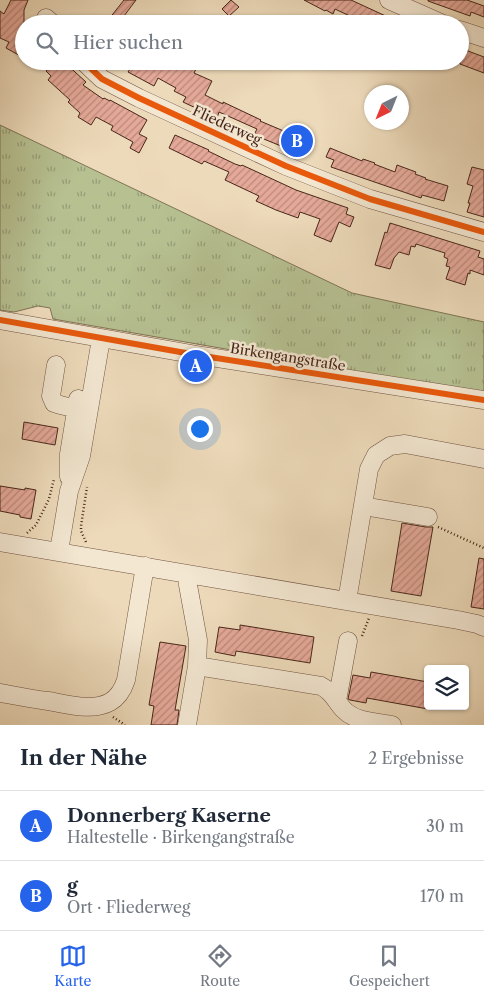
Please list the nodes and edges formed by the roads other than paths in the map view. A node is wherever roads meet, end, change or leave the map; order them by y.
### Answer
1 (389, 0) edge
2 (423, 15) edge
3 (469, 33) edge
4 (484, 38) edge
5 (92, 70) edge
6 (484, 232) edge
7 (0, 320) edge
8 (95, 338) junction
9 (56, 365) dead end
10 (484, 400) edge
11 (84, 403) junction
12 (484, 459) edge
13 (363, 506) junction
14 (428, 517) road end
15 (0, 542) edge
16 (59, 552) junction
17 (145, 566) junction
18 (188, 574) junction
19 (347, 601) junction
20 (484, 627) edge
21 (347, 644) road end
22 (196, 666) junction
23 (1, 693) edge
24 (337, 700) junction
25 (187, 725) edge
26 (392, 725) edge

1 - 2 street
3 - 4 street
5 - 6 street, Fliederweg
7 - 8 street, Birkengangstraße
8 - 10 street, Birkengangstraße
8 - 11 street
9 - 11 street
11 - 16 street
12 - 13 street
13 - 14 street
13 - 19 street
15 - 16 street
16 - 17 street
17 - 18 street
17 - 23 street
18 - 19 street
18 - 22 street
19 - 20 street
21 - 24 street
22 - 24 street
22 - 25 street
24 - 26 street

